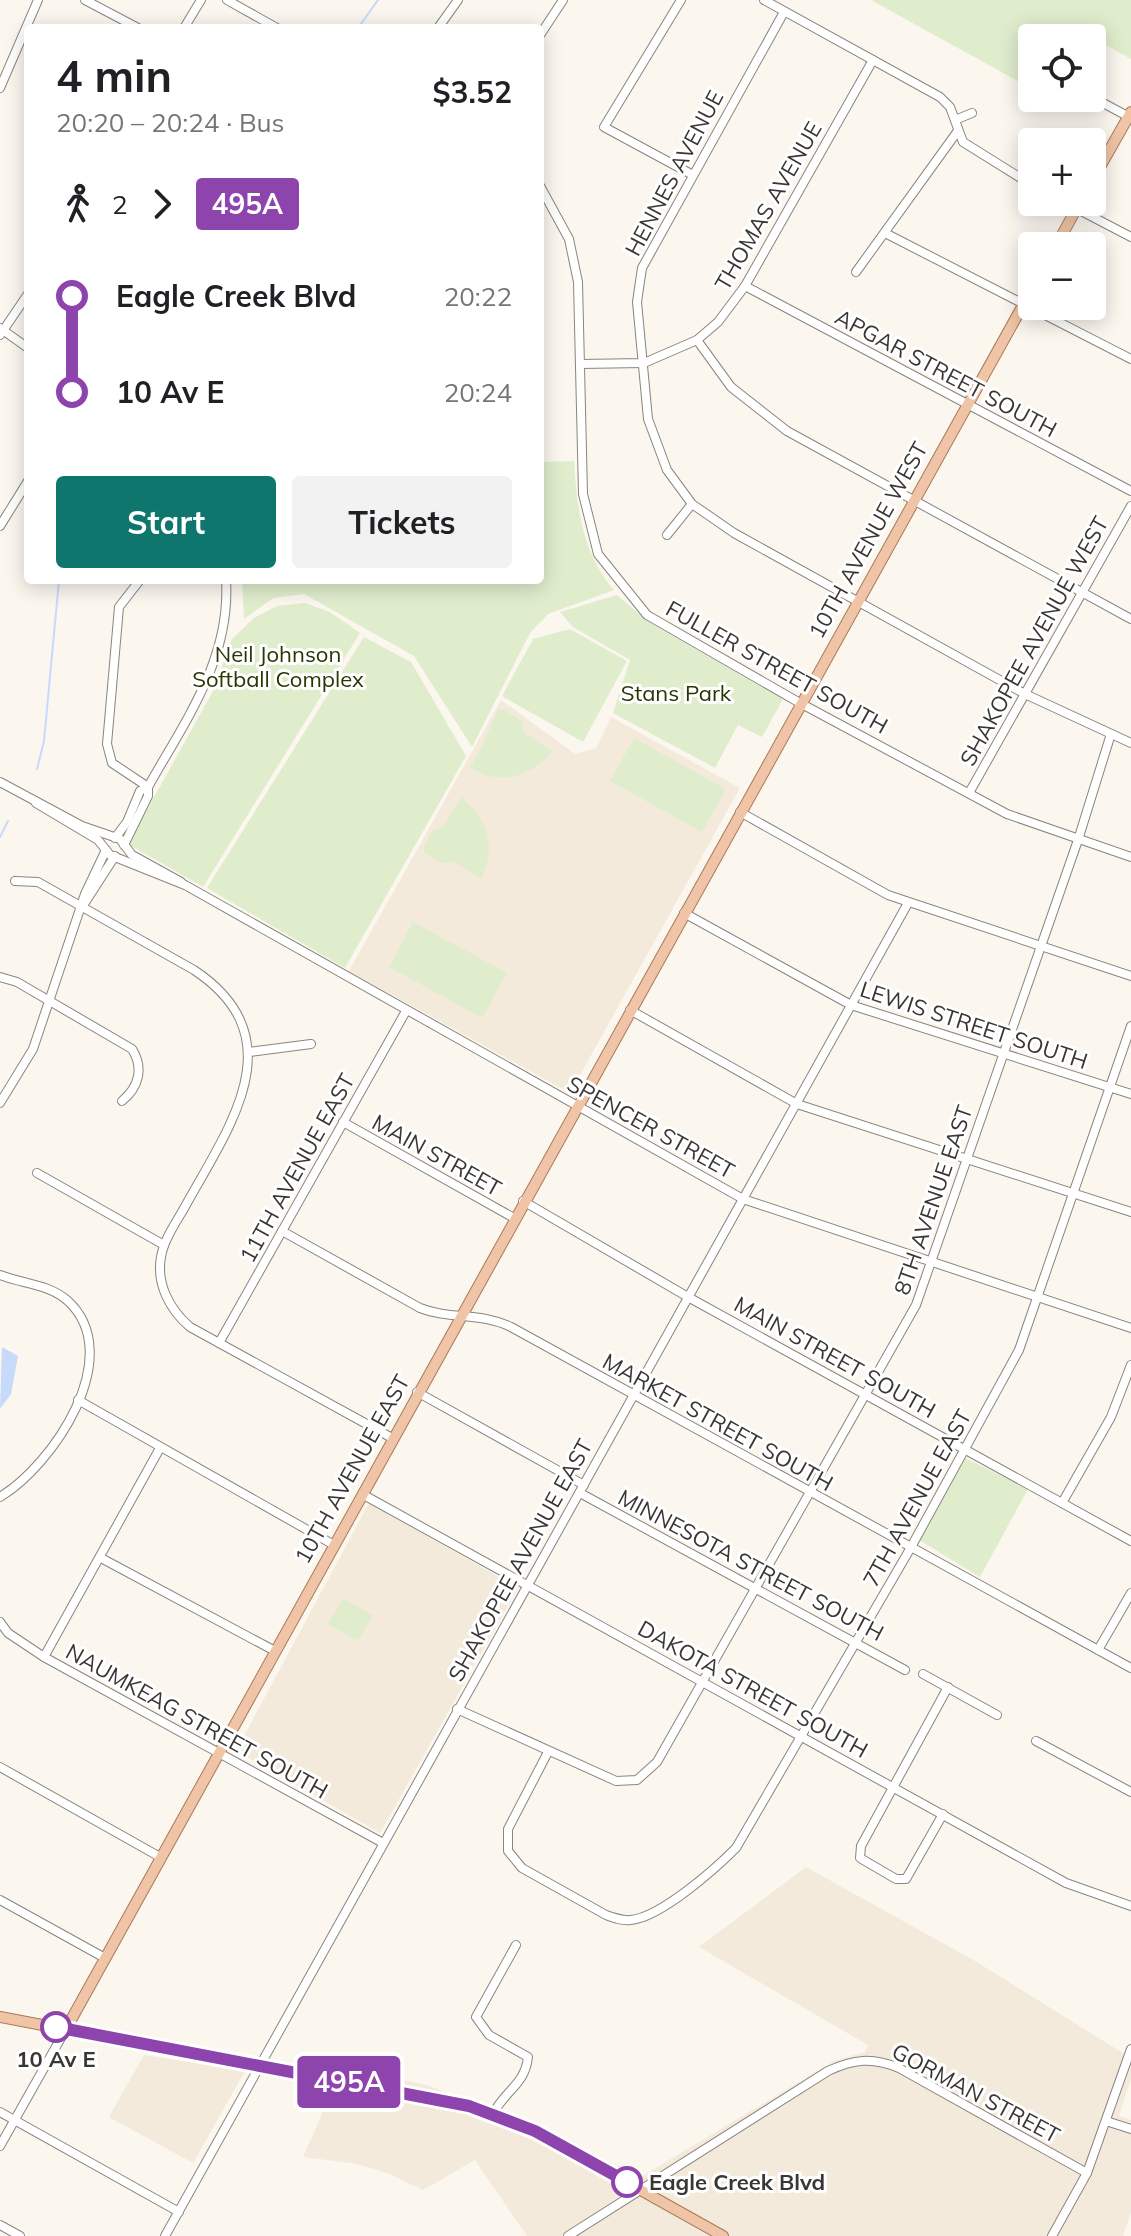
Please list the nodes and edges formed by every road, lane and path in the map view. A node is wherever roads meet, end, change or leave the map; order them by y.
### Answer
1 (38, 0) edge
2 (85, 0) edge
3 (201, 0) edge
4 (227, 0) edge
5 (458, 0) edge
6 (563, 0) edge
7 (681, 0) edge
8 (764, 0) edge
9 (784, 12) junction
10 (28, 24) edge
11 (130, 24) edge
12 (186, 24) edge
13 (270, 24) edge
14 (441, 24) edge
15 (544, 29) edge
16 (24, 32) edge
17 (873, 60) junction
18 (0, 88) edge
19 (1106, 104) edge
20 (972, 113) dead end
21 (1130, 115) edge
22 (955, 120) junction
23 (957, 132) junction
24 (1106, 157) edge
25 (691, 174) junction
26 (1018, 177) edge
27 (544, 193) edge
28 (1096, 216) edge
29 (885, 233) junction
30 (1131, 237) edge
31 (856, 272) dead end
32 (745, 286) junction
33 (24, 299) edge
34 (1018, 301) edge
35 (1018, 315) edge
36 (1055, 320) edge
37 (1, 331) edge
38 (697, 340) junction
39 (24, 345) edge
40 (1131, 359) edge
41 (644, 363) junction
42 (580, 364) junction
43 (967, 406) junction
44 (24, 487) edge
45 (1131, 491) edge
46 (912, 501) junction
47 (692, 504) junction
48 (1131, 506) edge
49 (0, 526) edge
50 (667, 535) dead end
51 (137, 584) edge
52 (226, 584) edge
53 (1081, 592) junction
54 (857, 601) junction
55 (1131, 619) edge
56 (1025, 694) junction
57 (800, 703) junction
58 (1110, 737) junction
59 (1131, 743) edge
60 (0, 782) edge
61 (148, 787) junction
62 (969, 793) junction
63 (36, 803) junction
64 (740, 812) junction
65 (114, 838) junction
66 (1078, 840) junction
67 (124, 845) junction
68 (111, 853) junction
69 (1131, 857) edge
70 (15, 881) dead end
71 (185, 885) junction
72 (908, 903) junction
73 (82, 907) junction
74 (684, 913) junction
75 (1041, 947) junction
76 (1131, 976) edge
77 (0, 977) edge
78 (50, 1000) junction
79 (851, 1005) junction
80 (630, 1010) junction
81 (406, 1011) junction
82 (1131, 1026) edge
83 (311, 1044) dead end
84 (1003, 1051) junction
85 (249, 1052) junction
86 (1110, 1087) junction
87 (1131, 1094) edge
88 (122, 1101) dead end
89 (0, 1103) edge
90 (797, 1104) junction
91 (576, 1107) junction
92 (343, 1122) junction
93 (968, 1157) junction
94 (37, 1173) dead end
95 (1075, 1193) junction
96 (743, 1199) junction
97 (523, 1201) junction
98 (1131, 1212) edge
99 (514, 1218) junction
100 (282, 1231) junction
101 (164, 1245) junction
102 (933, 1261) junction
103 (0, 1275) edge
104 (688, 1297) junction
105 (1036, 1298) junction
106 (461, 1314) junction
107 (1131, 1328) edge
108 (219, 1343) junction
109 (1131, 1365) edge
110 (417, 1392) junction
111 (867, 1394) junction
112 (633, 1396) junction
113 (78, 1400) junction
114 (392, 1438) junction
115 (160, 1448) junction
116 (965, 1450) junction
117 (582, 1489) junction
118 (809, 1493) junction
119 (362, 1494) junction
120 (0, 1497) edge
121 (1062, 1503) junction
122 (1131, 1541) edge
123 (334, 1545) junction
124 (910, 1549) junction
125 (101, 1558) junction
126 (527, 1587) junction
127 (757, 1588) junction
128 (1131, 1593) edge
129 (0, 1622) edge
130 (856, 1641) junction
131 (1098, 1650) junction
132 (275, 1651) junction
133 (44, 1657) junction
134 (1131, 1668) edge
135 (905, 1670) dead end
136 (923, 1674) dead end
137 (703, 1681) junction
138 (948, 1687) junction
139 (457, 1709) junction
140 (997, 1715) dead end
141 (802, 1735) junction
142 (1036, 1741) dead end
143 (217, 1752) junction
144 (548, 1752) junction
145 (0, 1767) edge
146 (895, 1786) junction
147 (1131, 1792) edge
148 (943, 1814) junction
149 (383, 1843) junction
150 (160, 1857) junction
151 (0, 1900) edge
152 (1131, 1906) edge
153 (516, 1945) dead end
154 (105, 1958) junction
155 (0, 2017) edge
156 (66, 2029) junction
157 (1131, 2049) edge
158 (260, 2064) junction
159 (0, 2112) edge
160 (493, 2114) junction
161 (14, 2120) junction
162 (1106, 2121) junction
163 (1131, 2129) edge
164 (0, 2146) edge
165 (1087, 2173) junction
166 (641, 2190) junction
167 (179, 2212) junction
168 (0, 2225) edge
169 (20, 2236) edge
170 (165, 2236) edge
171 (568, 2236) edge
172 (723, 2236) edge
173 (1052, 2236) edge

1 - 10 street
2 - 11 street
3 - 12 street
4 - 13 street
5 - 14 street
6 - 15 street
7 - 25 street
8 - 9 street
9 - 17 street
9 - 25 street, HENNES AVENUE
16 - 18 street
17 - 22 street
17 - 32 street, THOMAS AVENUE
19 - 21 street
20 - 22 street
21 - 24 main road
22 - 23 street
23 - 26 street
23 - 29 street
25 - 41 street, HENNES AVENUE
27 - 42 street, FULLER STREET SOUTH
28 - 30 street
29 - 31 street
29 - 34 street
32 - 38 street, THOMAS AVENUE
32 - 43 street, APGAR STREET SOUTH
33 - 37 street
35 - 43 main road, 10TH AVENUE WEST
36 - 40 street
37 - 39 street
38 - 41 street, THOMAS AVENUE
38 - 46 street
41 - 42 street, THOMAS AVENUE
41 - 47 street, HENNES AVENUE
42 - 57 street, FULLER STREET SOUTH
43 - 45 street, APGAR STREET SOUTH
43 - 46 main road, 10TH AVENUE WEST
44 - 49 street
46 - 53 street
46 - 54 main road, 10TH AVENUE WEST
47 - 50 street
47 - 54 street, HENNES AVENUE
48 - 53 street, SHAKOPEE AVENUE WEST
51 - 61 street
52 - 61 street
53 - 55 street
53 - 56 street, SHAKOPEE AVENUE WEST
54 - 56 street, HENNES AVENUE
54 - 57 main road, 10TH AVENUE WEST
56 - 58 street, HENNES AVENUE
56 - 62 street, SHAKOPEE AVENUE WEST
57 - 62 street, FULLER STREET SOUTH
57 - 64 main road, 10TH AVENUE WEST
58 - 59 street, HENNES AVENUE
58 - 66 street, 8TH AVENUE EAST
60 - 63 street, SPENCER STREET
61 - 65 street
61 - 67 street
62 - 66 street, FULLER STREET SOUTH
63 - 65 street, SPENCER STREET
63 - 68 street, SPENCER STREET
64 - 72 street
64 - 74 main road, 10TH AVENUE EAST
65 - 67 street, SPENCER STREET
65 - 68 street
66 - 69 street, FULLER STREET SOUTH
66 - 75 street, 8TH AVENUE EAST
67 - 68 street
67 - 71 street, SPENCER STREET
68 - 71 street, SPENCER STREET
68 - 73 street
70 - 73 street
71 - 81 street, SPENCER STREET
72 - 75 street
72 - 79 street, SHAKOPEE AVENUE EAST
73 - 78 street
73 - 85 street
74 - 79 street, LEWIS STREET SOUTH
74 - 80 main road, 10TH AVENUE EAST
75 - 76 street
75 - 84 street, 8TH AVENUE EAST
77 - 78 street
78 - 88 street
78 - 89 street
79 - 84 street, LEWIS STREET SOUTH
79 - 90 street, SHAKOPEE AVENUE EAST
80 - 90 street
80 - 91 main road, 10TH AVENUE EAST
81 - 91 street, SPENCER STREET
81 - 92 street, 11TH AVENUE EAST
82 - 86 street, 7TH AVENUE EAST
83 - 85 street
84 - 86 street, LEWIS STREET SOUTH
84 - 93 street, 8TH AVENUE EAST
85 - 101 street
86 - 87 street, LEWIS STREET SOUTH
86 - 95 street, 7TH AVENUE EAST
90 - 93 street
90 - 96 street, SHAKOPEE AVENUE EAST
91 - 96 street, SPENCER STREET
91 - 97 main road, 10TH AVENUE EAST
92 - 99 street, MAIN STREET
92 - 100 street, 11TH AVENUE EAST
93 - 95 street
93 - 102 street, 8TH AVENUE EAST
94 - 101 street
95 - 98 street
95 - 105 street, 7TH AVENUE EAST
96 - 102 street, SPENCER STREET
96 - 104 street, SHAKOPEE AVENUE EAST
97 - 99 main road, 10TH AVENUE EAST
97 - 104 street, MAIN STREET SOUTH
99 - 106 main road, 10TH AVENUE EAST
100 - 106 street, MARKET STREET SOUTH
100 - 108 street, 11TH AVENUE EAST
101 - 108 street
102 - 105 street, SPENCER STREET
102 - 111 street, 8TH AVENUE EAST
103 - 113 street
104 - 111 street, MAIN STREET SOUTH
104 - 112 street, SHAKOPEE AVENUE EAST
105 - 107 street, SPENCER STREET
105 - 116 street, 7TH AVENUE EAST
106 - 110 main road, 10TH AVENUE EAST
106 - 112 street, MARKET STREET SOUTH
108 - 114 street
109 - 121 street
110 - 114 main road, 10TH AVENUE EAST
110 - 117 street, MINNESOTA STREET SOUTH
111 - 116 street, MAIN STREET SOUTH
111 - 118 street, 8TH AVENUE EAST
112 - 117 street, SHAKOPEE AVENUE EAST
112 - 118 street, MARKET STREET SOUTH
113 - 115 street
113 - 120 street
114 - 119 main road, 10TH AVENUE EAST
115 - 123 street
115 - 125 street
116 - 121 street, MAIN STREET SOUTH
116 - 124 street, 7TH AVENUE EAST
117 - 126 street, SHAKOPEE AVENUE EAST
117 - 127 street, MINNESOTA STREET SOUTH
118 - 124 street, MARKET STREET SOUTH
118 - 127 street, 8TH AVENUE EAST
119 - 123 main road, 10TH AVENUE EAST
119 - 126 street, DAKOTA STREET SOUTH
121 - 122 street, MAIN STREET SOUTH
123 - 132 main road, 10TH AVENUE EAST
124 - 130 street, 7TH AVENUE EAST
124 - 131 street, MARKET STREET SOUTH
125 - 132 street
125 - 133 street
126 - 137 street, DAKOTA STREET SOUTH
126 - 139 street, SHAKOPEE AVENUE EAST
127 - 130 street, MINNESOTA STREET SOUTH
127 - 137 street, 8TH AVENUE EAST
128 - 131 street
129 - 133 street, NAUMKEAG STREET SOUTH
130 - 135 street, MINNESOTA STREET SOUTH
130 - 141 street, 7TH AVENUE EAST
131 - 134 street, MARKET STREET SOUTH
132 - 143 main road, 10TH AVENUE EAST
133 - 143 street, NAUMKEAG STREET SOUTH
136 - 138 street
137 - 141 street, DAKOTA STREET SOUTH
137 - 144 street, 8TH AVENUE EAST
138 - 140 street
138 - 146 street
139 - 144 street
139 - 149 street, SHAKOPEE AVENUE EAST
141 - 144 street, 7TH AVENUE EAST
141 - 146 street, DAKOTA STREET SOUTH
142 - 147 street
143 - 149 street, NAUMKEAG STREET SOUTH
143 - 150 main road, 10TH AVENUE EAST
145 - 150 street
146 - 148 street, DAKOTA STREET SOUTH
146 - 148 street
148 - 152 street, DAKOTA STREET SOUTH
149 - 158 street, SHAKOPEE AVENUE EAST
150 - 154 main road, 10TH AVENUE EAST
151 - 154 street
153 - 160 street
154 - 156 main road, 10TH AVENUE EAST
155 - 156 main road
156 - 158 main road
156 - 161 street, 10TH AVENUE EAST
157 - 162 street
158 - 160 main road
158 - 167 street, SHAKOPEE AVENUE EAST
159 - 161 street
160 - 166 main road
161 - 164 street, 10TH AVENUE EAST
161 - 167 street
162 - 163 street
162 - 165 street
165 - 166 street, GORMAN STREET
165 - 173 street
166 - 171 street, GORMAN STREET
166 - 172 main road
167 - 170 street, SHAKOPEE AVENUE EAST
168 - 169 street

